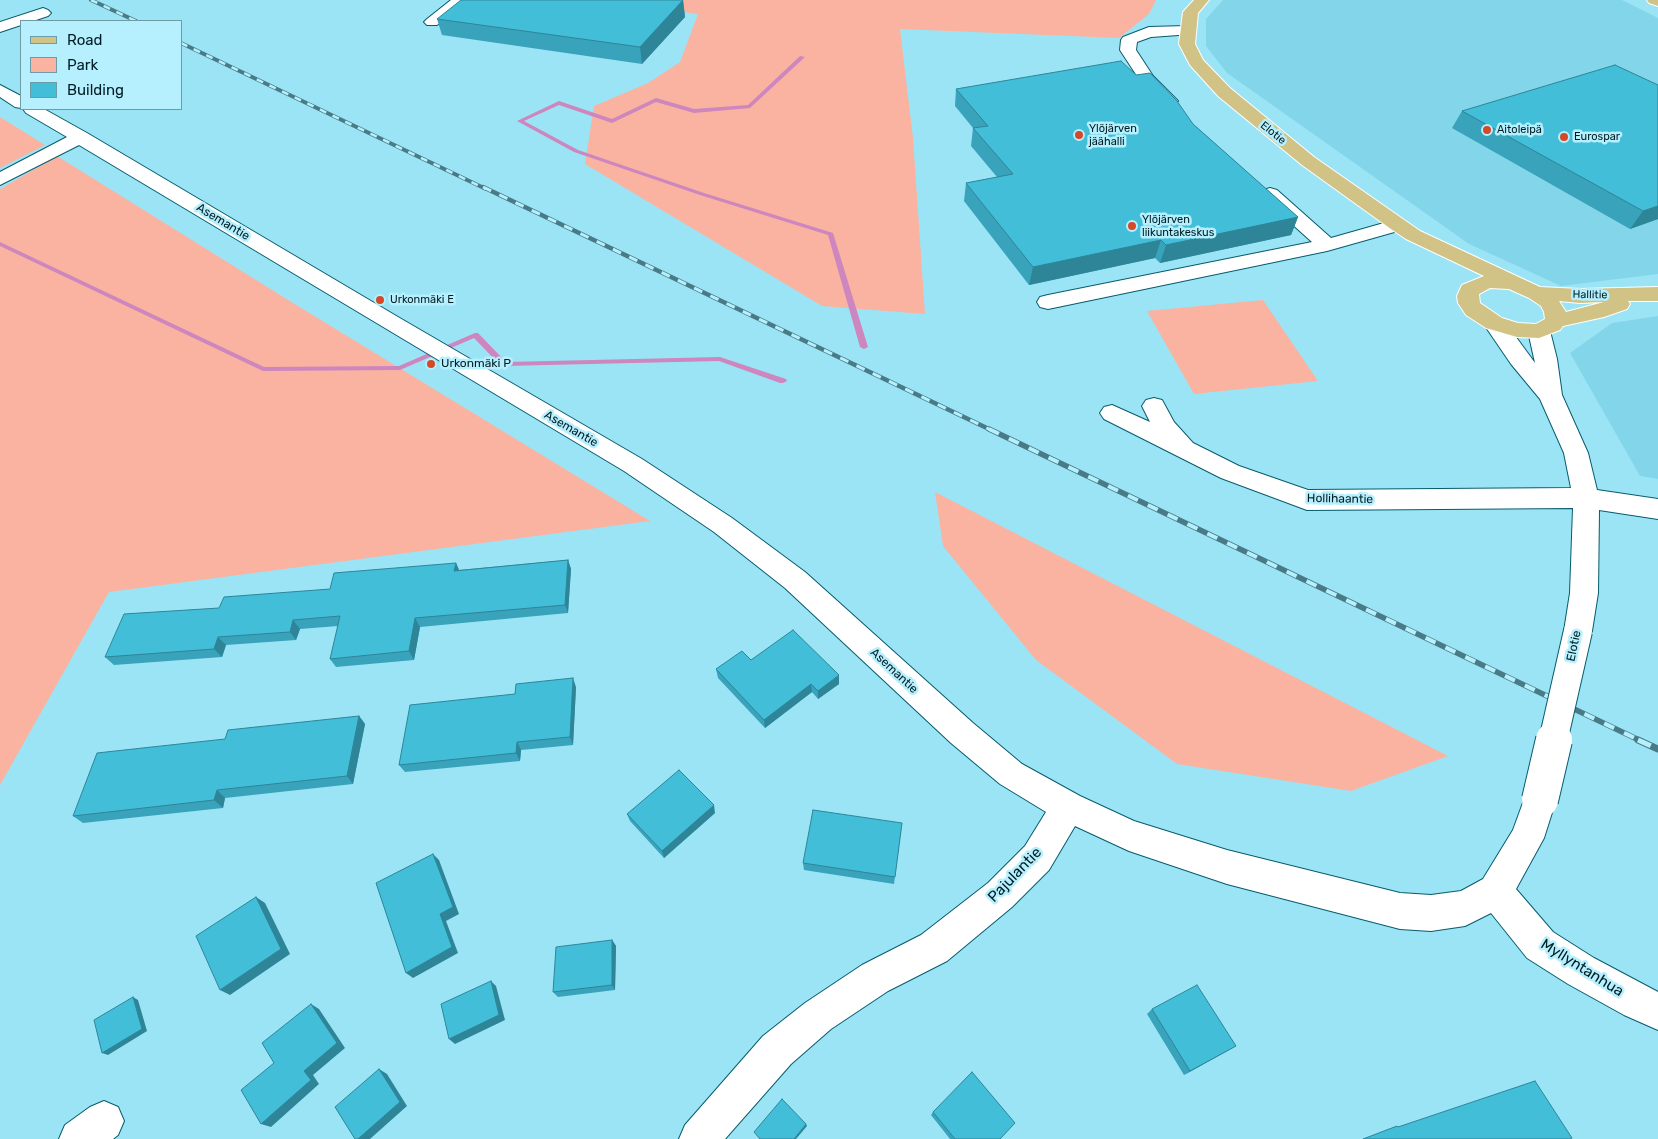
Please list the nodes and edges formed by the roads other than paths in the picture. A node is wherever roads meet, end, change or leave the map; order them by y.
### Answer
1 (460, 0) edge
2 (1202, 0) edge
3 (1654, 0) edge
4 (1658, 2) edge
5 (43, 13) dead end
6 (20, 20) edge
7 (22, 20) edge
8 (432, 22) dead end
9 (0, 27) edge
10 (1187, 31) junction
11 (0, 90) edge
12 (20, 101) edge
13 (34, 110) edge
14 (1177, 111) edge
15 (81, 137) junction
16 (0, 179) edge
17 (1259, 184) edge
18 (1406, 230) junction
19 (1326, 245) junction
20 (1512, 283) junction
21 (1470, 290) junction
22 (1538, 294) junction
23 (1650, 295) edge
24 (1048, 302) dead end
25 (1494, 323) junction
26 (1547, 326) junction
27 (1550, 395) junction
28 (1154, 406) dead end
29 (1112, 413) dead end
30 (1190, 452) junction
31 (1586, 498) junction
32 (1658, 510) edge
33 (1068, 807) junction
34 (1495, 891) junction
35 (1658, 1011) edge
36 (699, 1139) edge

1 - 8 street
2 - 10 main road
3 - 4 main road
5 - 7 street
6 - 9 street
10 - 14 street
10 - 18 main road, Elotie
11 - 12 street
13 - 15 street, Asemantie
15 - 16 street
15 - 33 street, Asemantie
17 - 19 street
18 - 19 street
18 - 20 main road, Elotie
18 - 21 main road, Elotie
19 - 24 street
20 - 21 main road
20 - 22 main road, Elotie
21 - 25 main road, Hallitie
22 - 23 main road, Hallitie
22 - 26 main road
23 - 26 main road, Hallitie
25 - 26 main road, Hallitie
25 - 27 street, Elotie
26 - 27 street, Elotie
27 - 31 street, Elotie
28 - 30 street
29 - 30 street, Hollihaantie
30 - 31 street, Hollihaantie
31 - 32 street, Hollihaantie
31 - 34 street, Elotie, bridge
33 - 34 street
33 - 36 street, Pajulantie
34 - 35 street, Myllyntanhua

